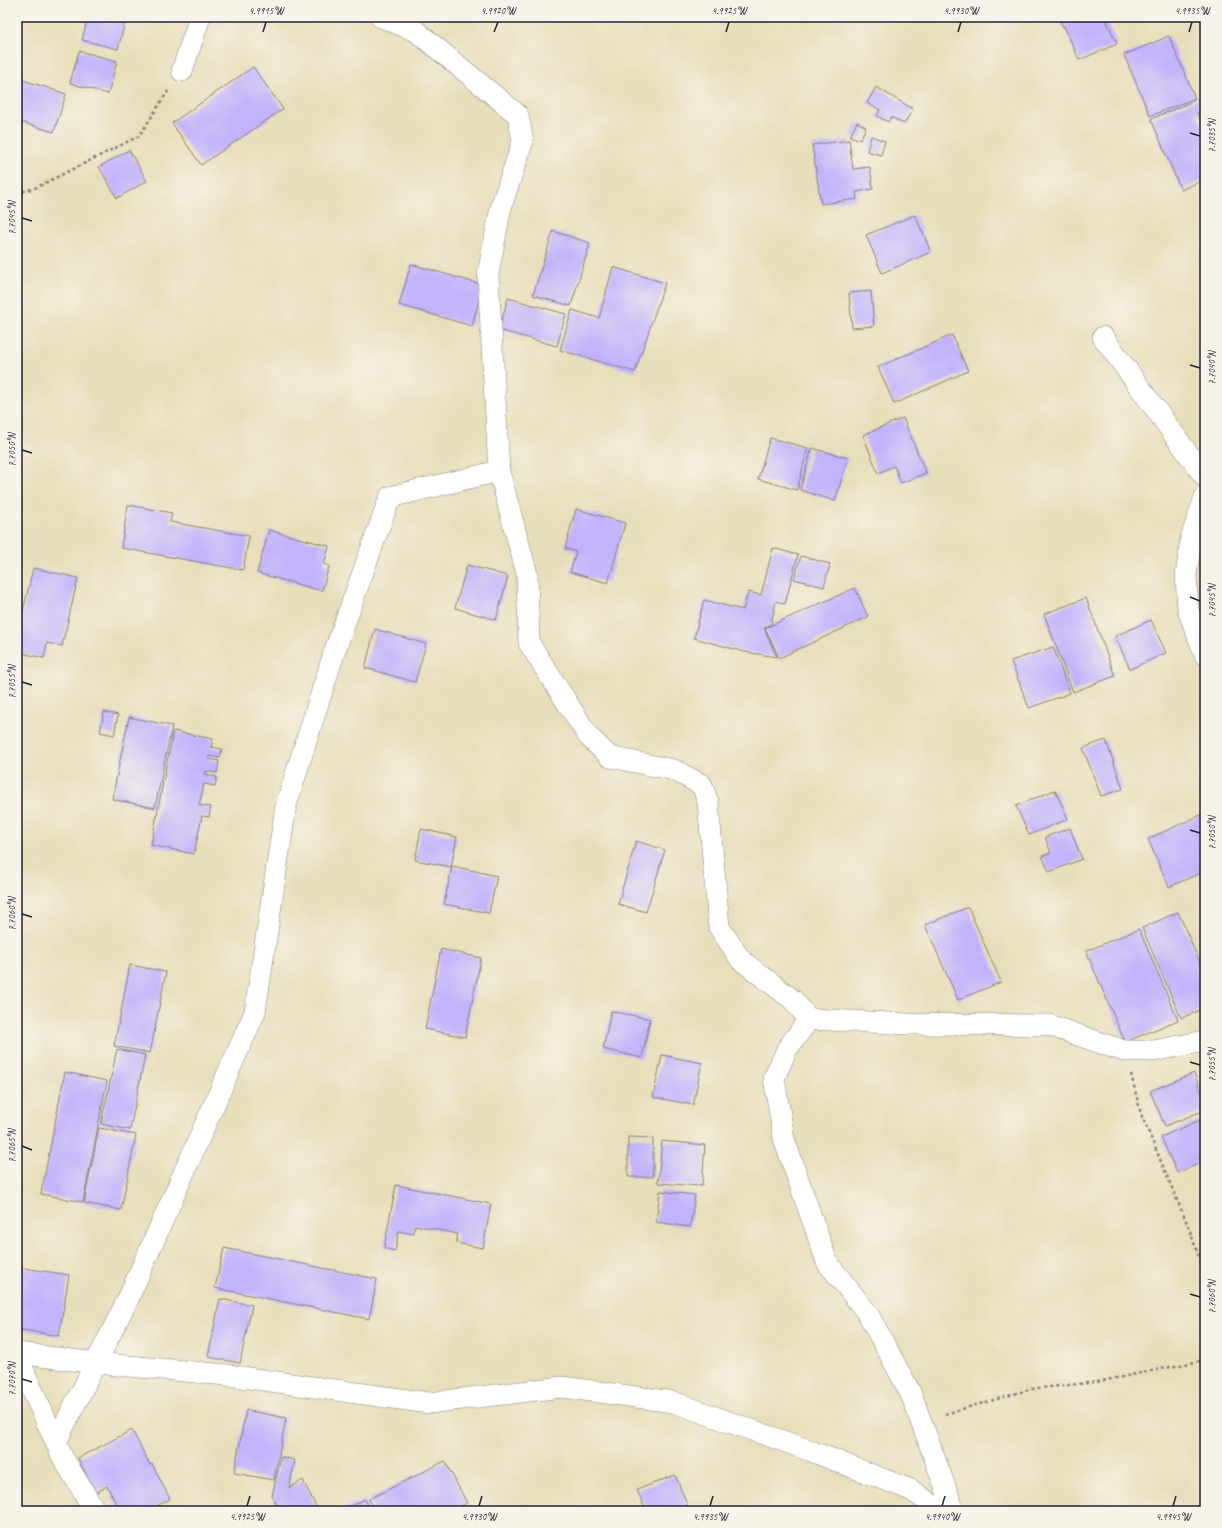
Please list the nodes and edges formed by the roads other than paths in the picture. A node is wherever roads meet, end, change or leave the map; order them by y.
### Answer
1 (200, 17) edge
2 (381, 17) edge
3 (182, 71) road end
4 (1103, 337) dead end
5 (499, 471) junction
6 (1205, 477) edge
7 (1205, 497) edge
8 (1205, 655) edge
9 (809, 1019) junction
10 (1205, 1041) edge
11 (17, 1353) edge
12 (17, 1356) edge
13 (96, 1363) junction
14 (56, 1442) junction
15 (95, 1511) edge
16 (941, 1511) edge
17 (954, 1511) edge

1 - 3 street
2 - 5 street
4 - 6 street
5 - 9 street
5 - 13 street
7 - 8 street
9 - 10 street
9 - 17 street
11 - 13 street
12 - 14 street
13 - 14 street
13 - 16 street
14 - 15 street

